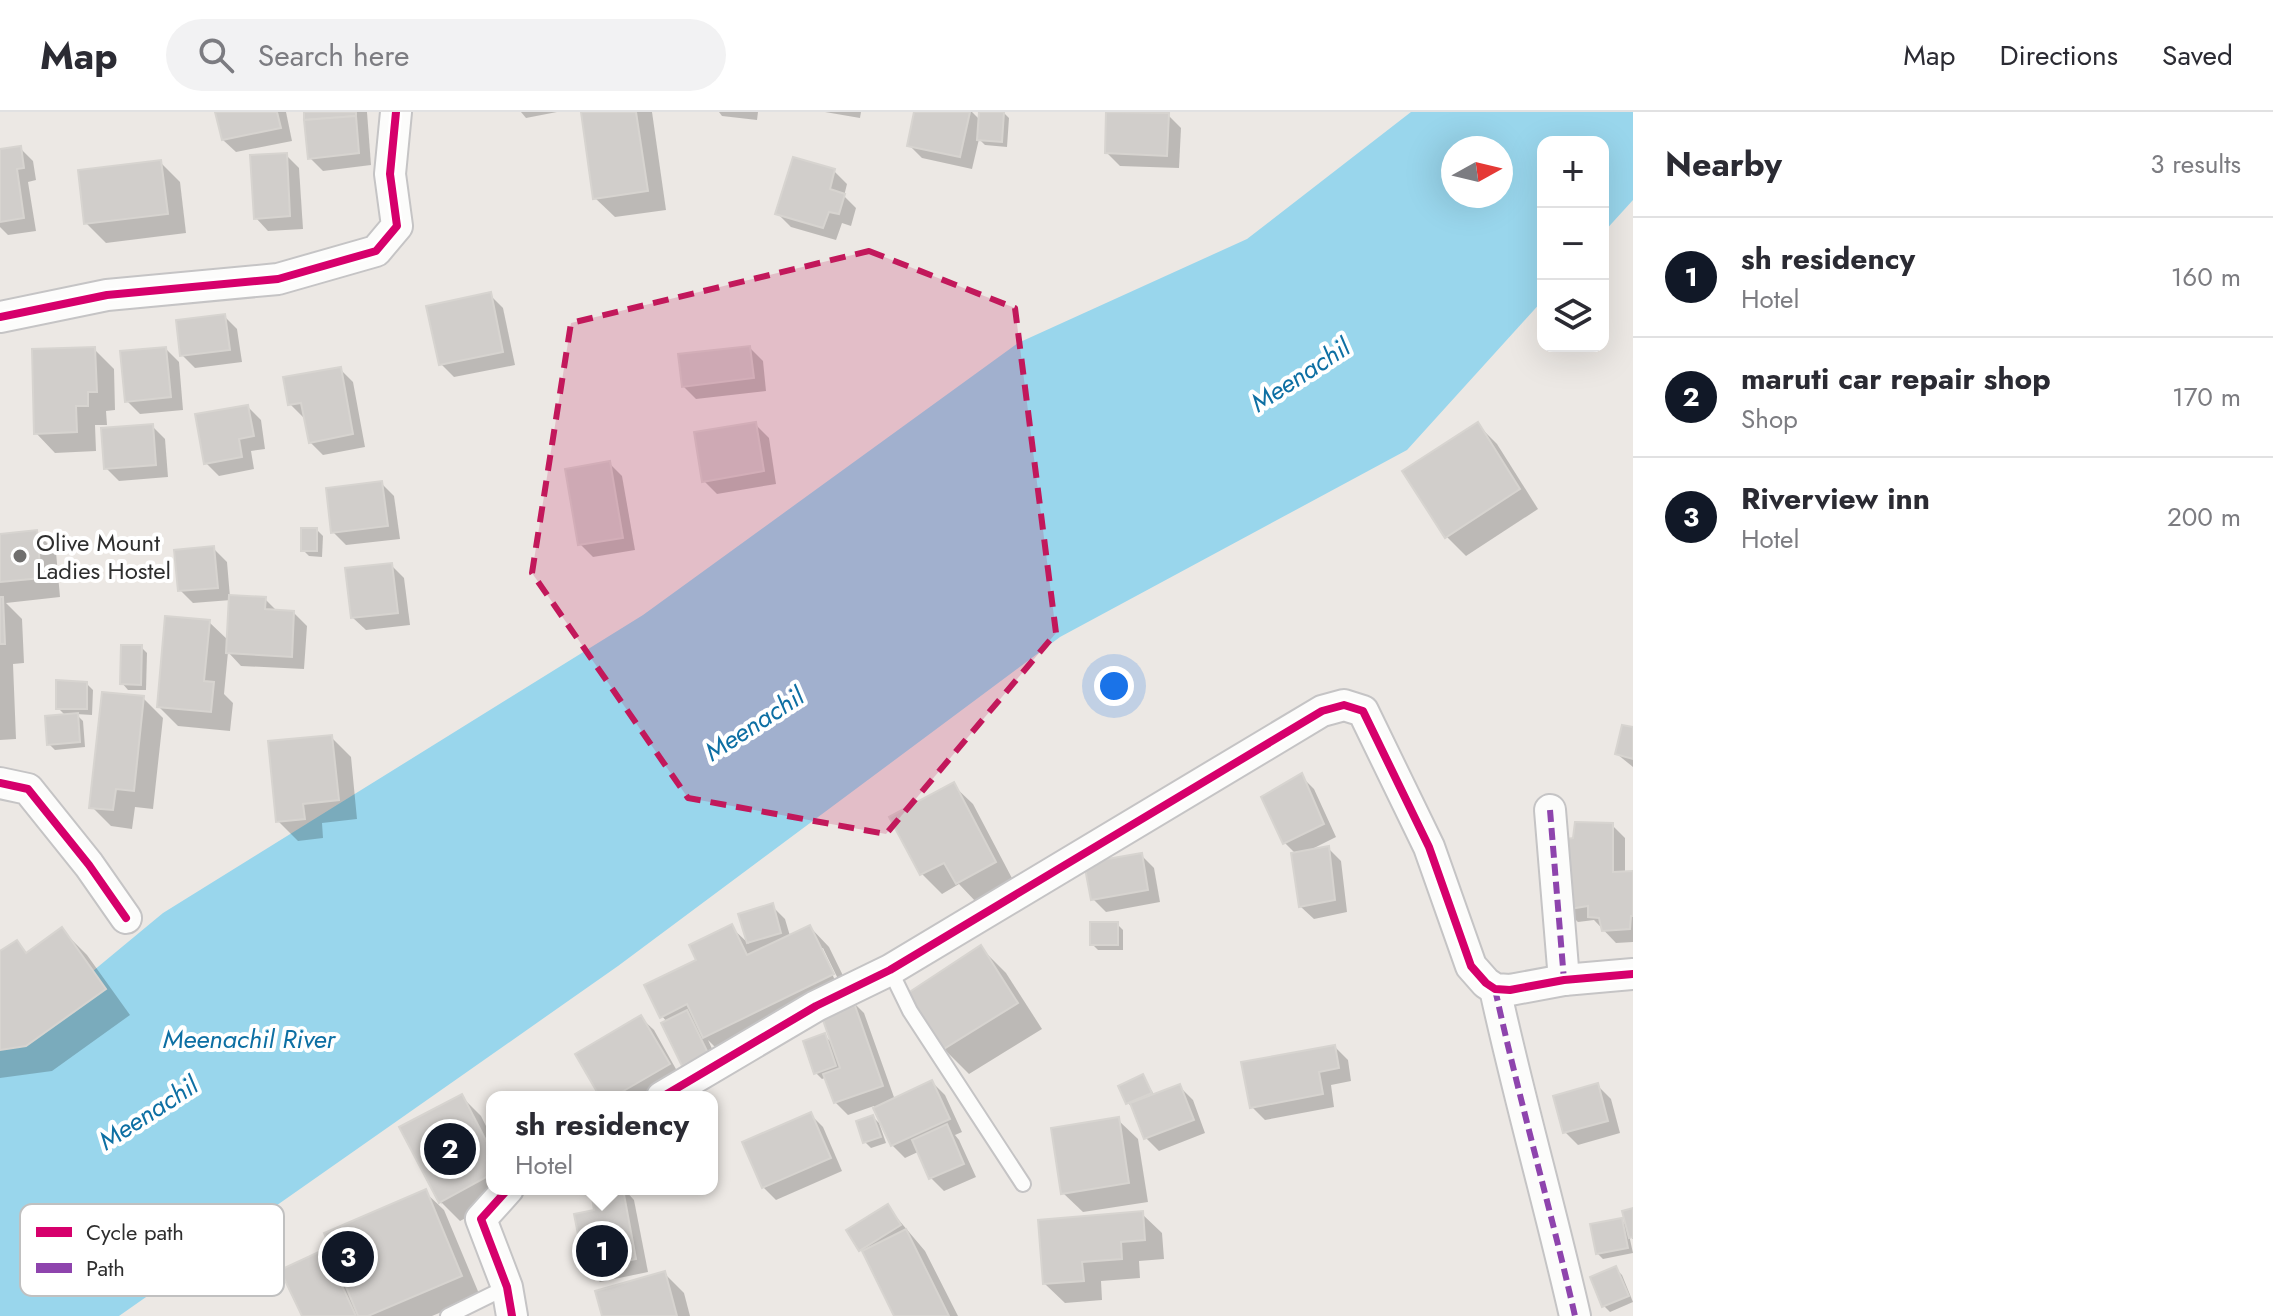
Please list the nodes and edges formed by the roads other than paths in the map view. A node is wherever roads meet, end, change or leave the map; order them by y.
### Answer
1 (396, 112) edge
2 (0, 317) edge
3 (0, 783) edge
4 (1550, 810) dead end
5 (126, 918) dead end
6 (890, 970) junction
7 (1633, 974) edge
8 (1564, 980) junction
9 (1495, 989) junction
10 (672, 1091) edge
11 (1023, 1184) dead end
12 (503, 1195) edge
13 (509, 1301) edge
14 (448, 1316) edge
15 (1575, 1316) edge

1 - 2 street
3 - 5 street
4 - 8 street
6 - 9 street
6 - 10 street
6 - 11 lane
7 - 8 street
8 - 9 street
9 - 15 street
12 - 13 street
13 - 14 lane

